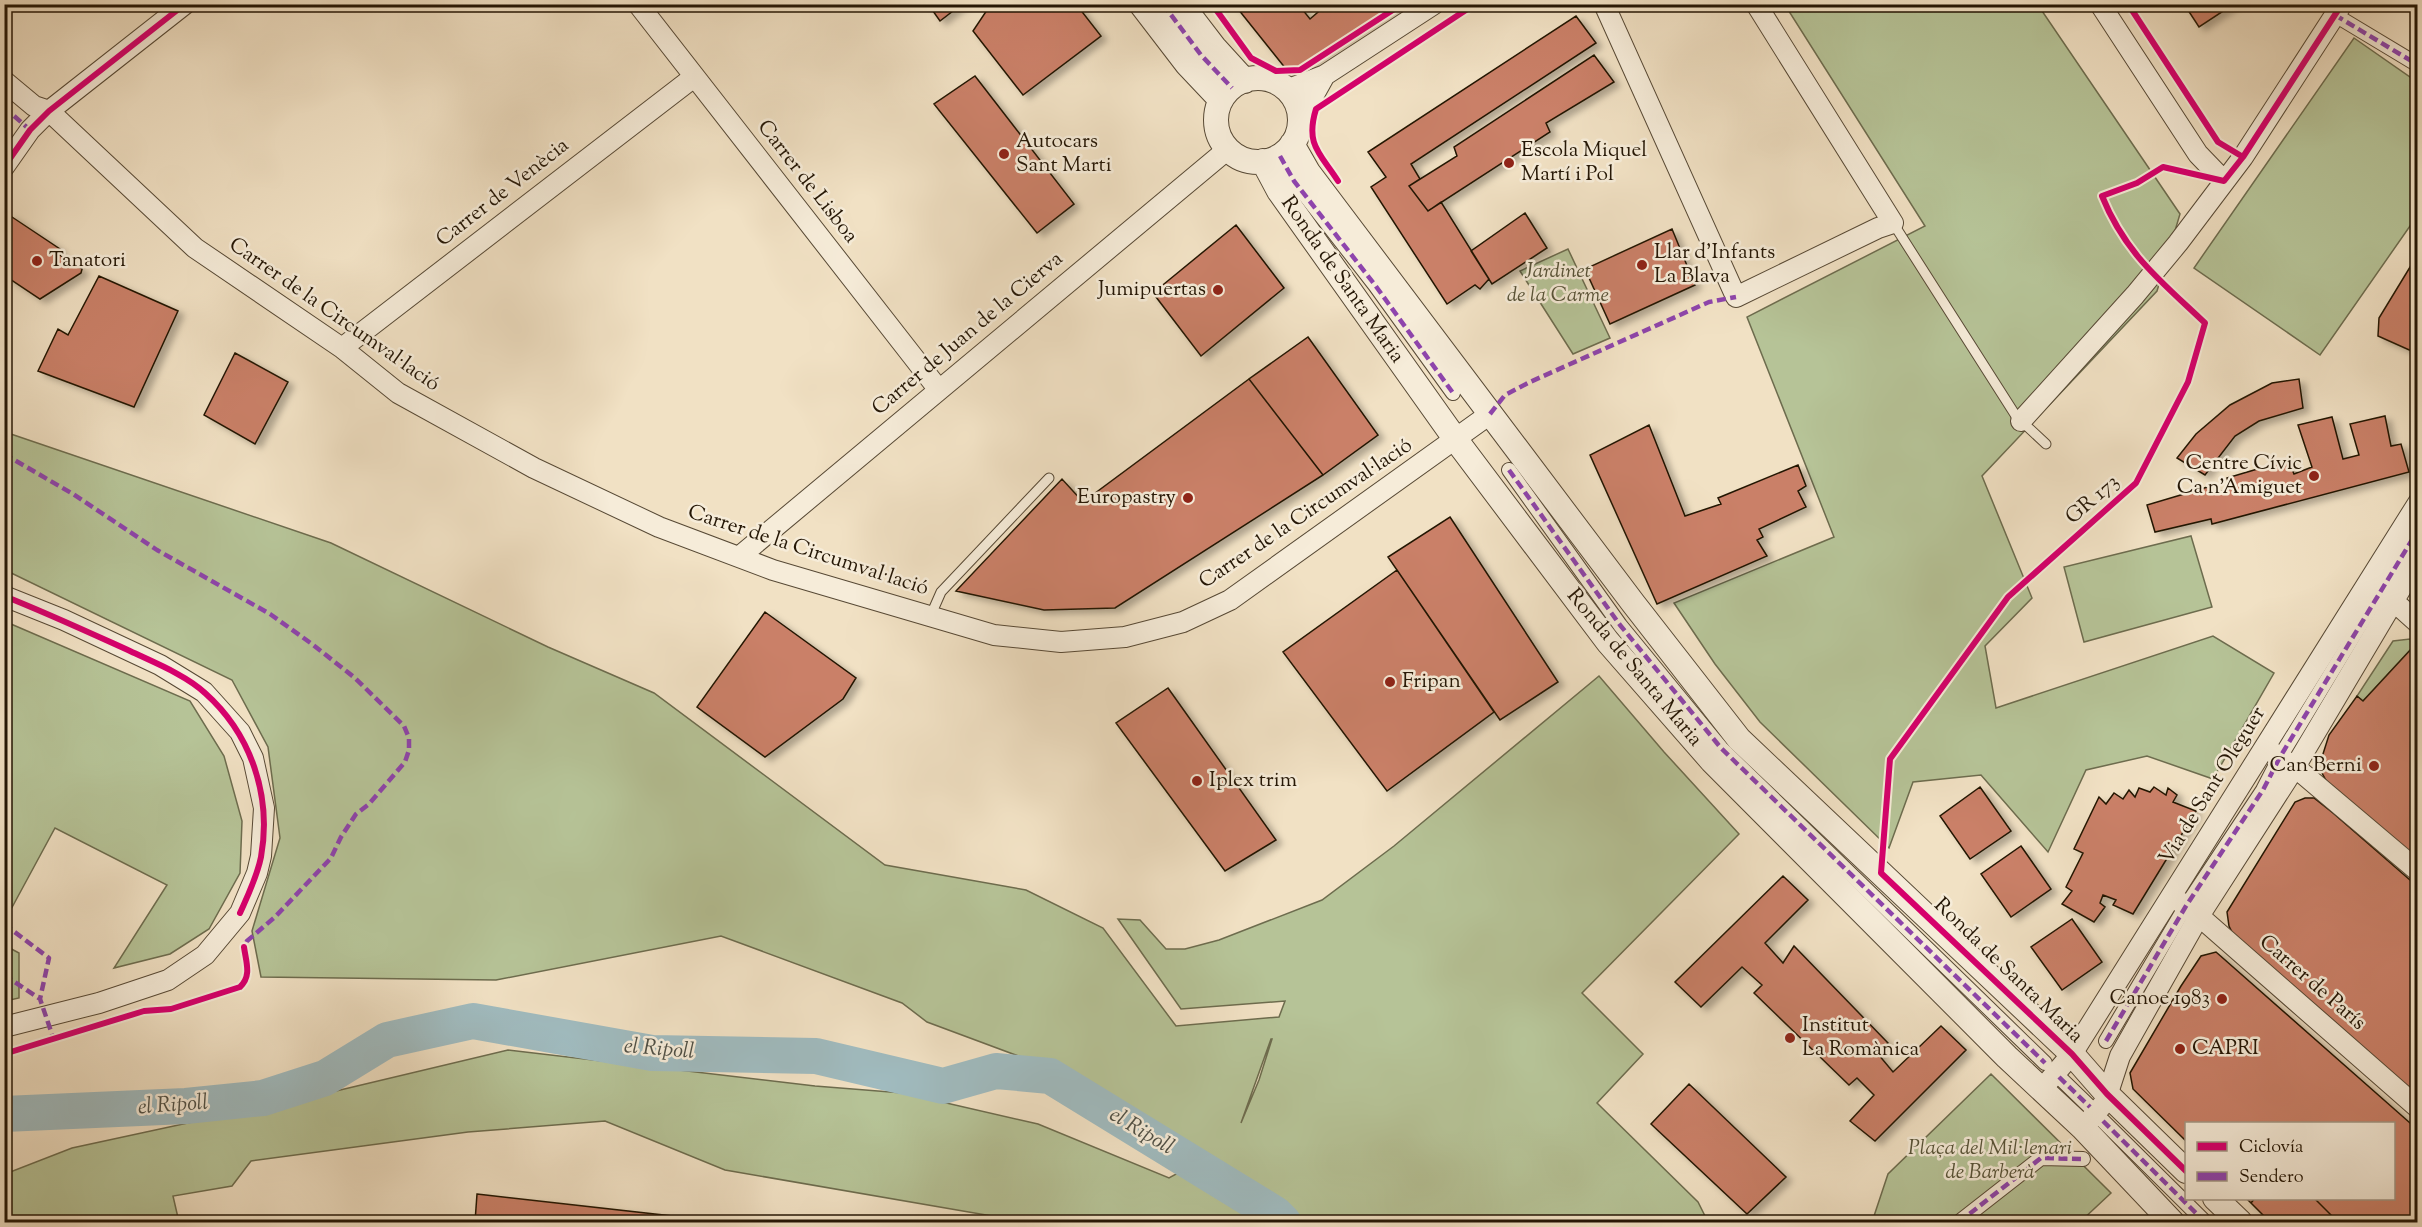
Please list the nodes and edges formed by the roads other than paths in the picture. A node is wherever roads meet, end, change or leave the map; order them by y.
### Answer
1 (185, 4) edge
2 (638, 4) edge
3 (1141, 4) edge
4 (1163, 4) edge
5 (1182, 4) edge
6 (1434, 4) edge
7 (1604, 4) edge
8 (1756, 4) edge
9 (2100, 4) edge
10 (2339, 10) edge
11 (2418, 65) edge
12 (1325, 75) junction
13 (694, 77) junction
14 (4, 81) edge
15 (1233, 90) junction
16 (1287, 90) junction
17 (49, 111) junction
18 (1300, 120) junction
19 (1228, 149) junction
20 (1278, 154) junction
21 (4, 167) edge
22 (2224, 181) junction
23 (1893, 223) junction
24 (342, 348) junction
25 (939, 390) junction
26 (1453, 393) dead end
27 (1490, 414) junction
28 (2021, 421) junction
29 (1456, 440) junction
30 (2046, 444) dead end
31 (1509, 470) dead end
32 (1049, 478) dead end
33 (2418, 503) edge
34 (2418, 530) edge
35 (739, 557) junction
36 (2418, 560) edge
37 (2381, 590) junction
38 (4, 596) edge
39 (930, 617) junction
40 (2418, 623) edge
41 (2280, 757) junction
42 (2418, 871) edge
43 (2186, 906) junction
44 (4, 1027) edge
45 (2106, 1041) dead end
46 (2072, 1054) junction
47 (2045, 1063) dead end
48 (2050, 1083) junction
49 (2418, 1108) edge
50 (2096, 1113) junction
51 (2083, 1159) dead end
52 (2185, 1170) edge
53 (2217, 1200) edge
54 (1959, 1222) edge
55 (2172, 1222) edge
56 (2205, 1222) edge
57 (2240, 1222) edge

1 - 17 street
2 - 13 street, Carrer de Lisboa
3 - 15 street
4 - 15 street
5 - 15 street
6 - 12 street
7 - 23 street
8 - 23 street
9 - 22 street
10 - 11 street
10 - 22 street
12 - 16 street
12 - 18 street
13 - 24 street, Carrer de Venècia
13 - 25 street, Carrer de Lisboa
14 - 17 street, Carrer de la Circumval·lació
15 - 16 street
15 - 19 street
16 - 18 street
17 - 21 street
17 - 24 street, Carrer de la Circumval·lació
18 - 20 street
19 - 20 street
19 - 25 street, Carrer de Juan de la Cierva
20 - 26 street, Ronda de Santa Maria
20 - 27 street, Ronda de Santa Maria
20 - 29 street, Ronda de Santa Maria
22 - 28 street
23 - 28 lane
24 - 35 street, Carrer de la Circumval·lació
25 - 35 street, Carrer de Juan de la Cierva
27 - 29 street, Carrer de la Circumval·lació
27 - 46 street, Ronda de Santa Maria
28 - 30 lane
29 - 39 street, Carrer de la Circumval·lació
29 - 48 street, Ronda de Santa Maria
31 - 47 street, Ronda de Santa Maria
32 - 39 lane
33 - 37 street, Via de Sant Oleguer
34 - 37 street, Via de Sant Oleguer
35 - 39 street, Carrer de la Circumval·lació
36 - 37 street, Via de Sant Oleguer
37 - 40 street
37 - 41 street, Via de Sant Oleguer
37 - 41 street, Via de Sant Oleguer
38 - 44 street
41 - 42 street
41 - 43 street, Via de Sant Oleguer
41 - 43 street, Via de Sant Oleguer
43 - 45 street, Via de Sant Oleguer
43 - 46 street, Via de Sant Oleguer
43 - 49 street, Carrer de París
43 - 50 street, Via de Sant Oleguer
46 - 48 street, Via de Sant Oleguer
46 - 50 street, Ronda de Santa Maria
48 - 50 street, Ronda de Santa Maria
50 - 52 street, Ronda de Santa Maria
50 - 55 street, Ronda de Santa Maria
50 - 56 street
51 - 54 street
53 - 57 street

